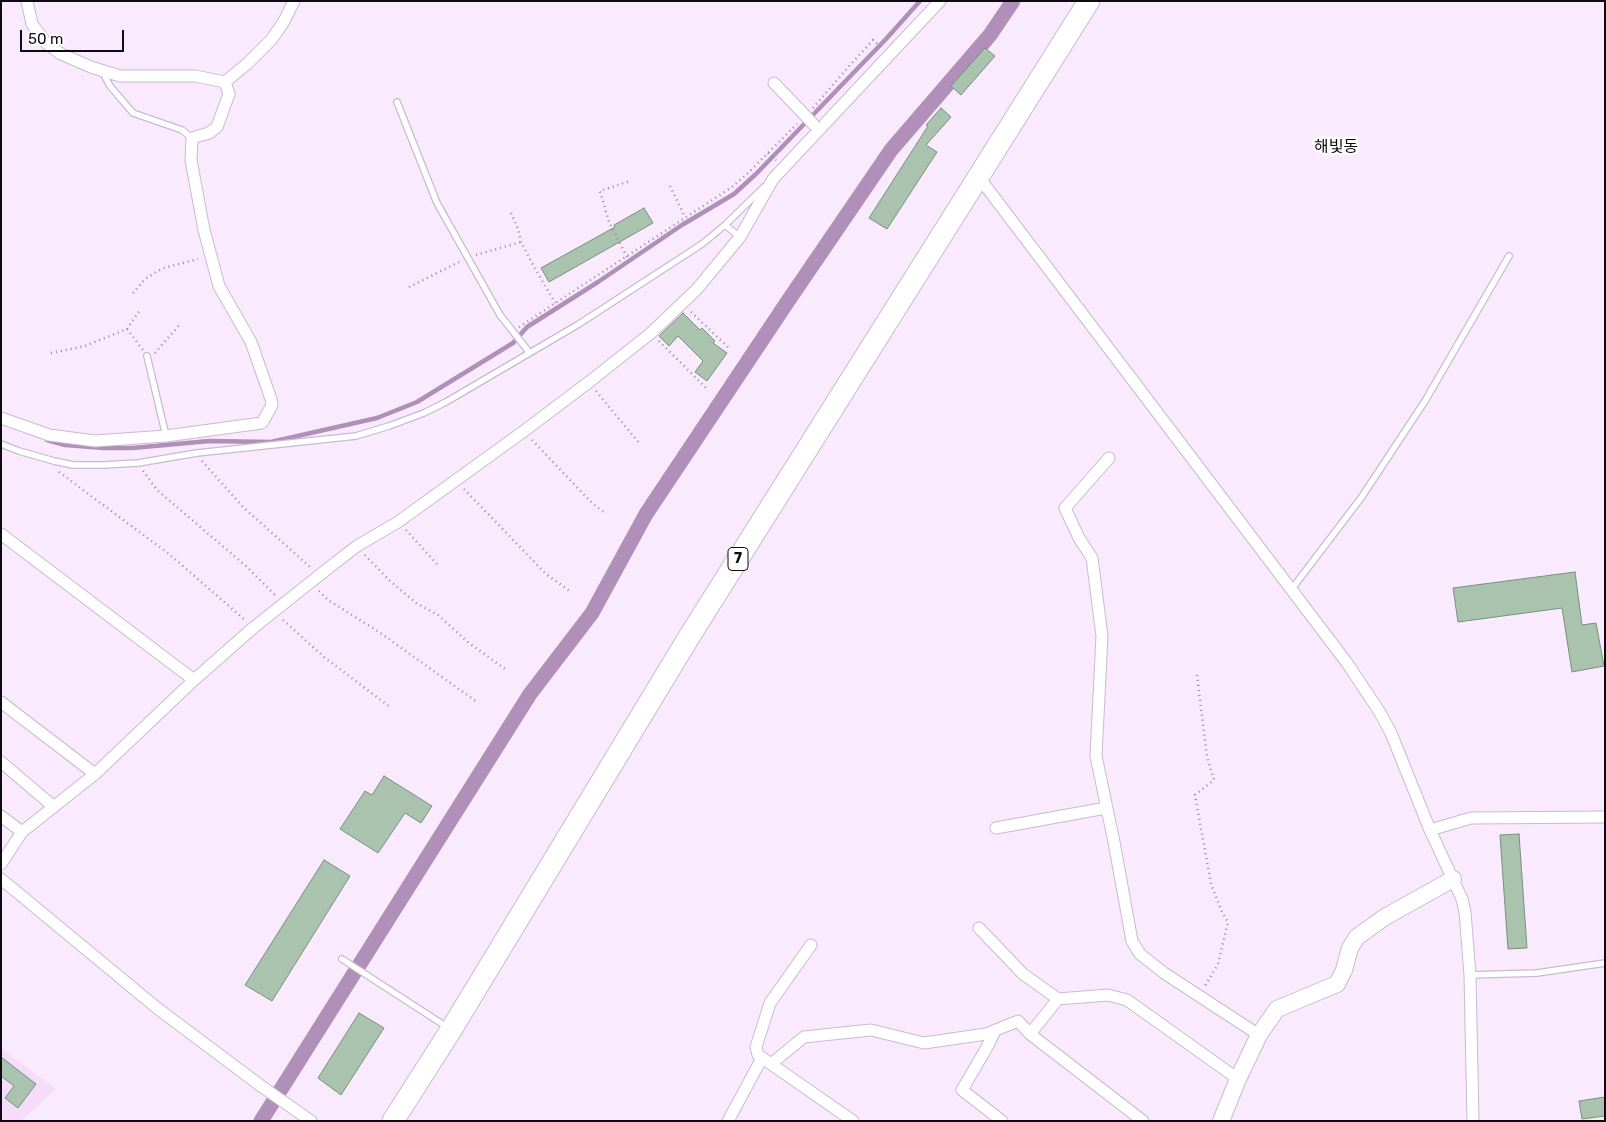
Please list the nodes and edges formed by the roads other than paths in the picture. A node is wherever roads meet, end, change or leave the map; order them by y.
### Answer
1 (27, 1) edge
2 (294, 1) edge
3 (940, 1) edge
4 (1089, 1) edge
5 (102, 71) junction
6 (226, 82) junction
7 (774, 83) dead end
8 (397, 102) dead end
9 (817, 129) junction
10 (192, 138) junction
11 (978, 176) junction
12 (773, 178) junction
13 (725, 225) junction
14 (740, 237) junction
15 (1509, 256) dead end
16 (528, 352) junction
17 (147, 356) road end
18 (1, 418) edge
19 (166, 436) junction
20 (1, 444) edge
21 (1109, 458) dead end
22 (1, 534) edge
23 (1291, 590) junction
24 (194, 680) junction
25 (1, 702) edge
26 (1, 762) edge
27 (95, 774) junction
28 (54, 807) junction
29 (1106, 808) junction
30 (1, 816) edge
31 (1605, 817) edge
32 (996, 828) dead end
33 (1430, 830) junction
34 (22, 832) junction
35 (1, 864) edge
36 (1, 879) edge
37 (1453, 879) junction
38 (979, 928) dead end
39 (811, 945) dead end
40 (342, 960) dead end
41 (1605, 963) edge
42 (1470, 975) junction
43 (1058, 999) junction
44 (451, 1030) junction
45 (995, 1031) junction
46 (1030, 1034) junction
47 (1259, 1035) junction
48 (766, 1061) junction
49 (1238, 1080) junction
50 (311, 1121) edge
51 (393, 1121) edge
52 (728, 1121) edge
53 (853, 1121) edge
54 (1002, 1121) edge
55 (1143, 1121) edge
56 (1221, 1121) edge
57 (1473, 1121) edge

1 - 5 street
2 - 6 street
3 - 9 street
4 - 11 highway, 7
5 - 6 street
5 - 10 lane
6 - 10 street
7 - 9 street, bridge
8 - 16 lane
9 - 12 street
10 - 19 street
11 - 23 street
11 - 44 highway, 7
12 - 13 lane
12 - 14 street
13 - 14 lane
13 - 16 lane
14 - 24 street
15 - 23 lane
16 - 20 lane
17 - 19 lane
18 - 19 street
21 - 29 street
22 - 24 street
23 - 33 street
24 - 27 street
25 - 27 street
26 - 28 street
27 - 28 street
28 - 34 street
29 - 32 street
29 - 47 street
30 - 34 street
31 - 33 street
33 - 37 street
34 - 35 street
36 - 50 street
37 - 42 street
37 - 47 street
38 - 43 street
39 - 48 street
40 - 44 lane
41 - 42 lane
42 - 57 street
43 - 46 street
43 - 49 street
44 - 51 highway, 7
45 - 46 street
45 - 48 street
45 - 54 street
46 - 55 street
47 - 49 street
48 - 52 street
48 - 53 street
49 - 56 street

